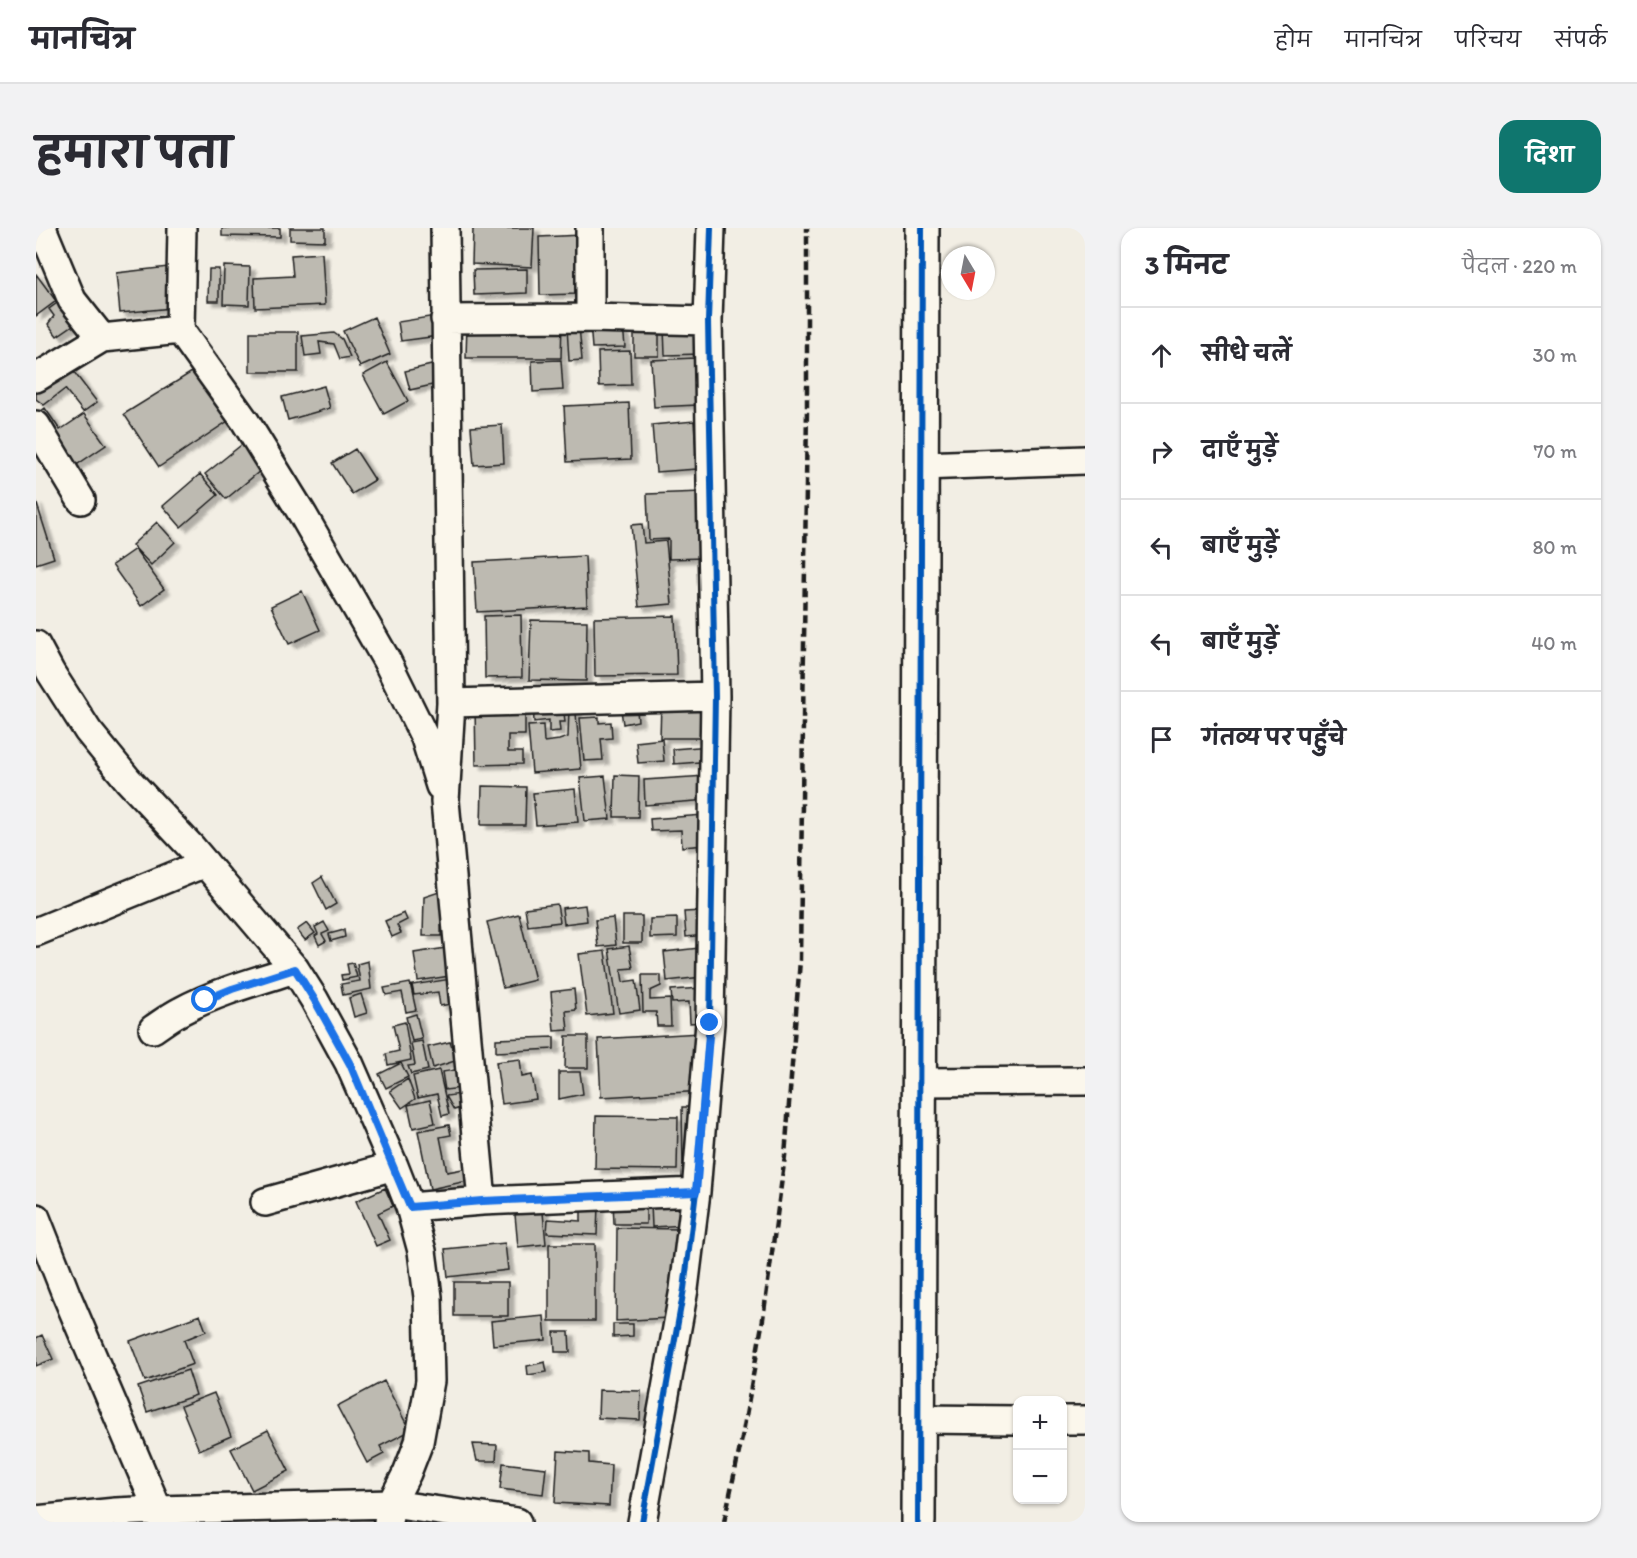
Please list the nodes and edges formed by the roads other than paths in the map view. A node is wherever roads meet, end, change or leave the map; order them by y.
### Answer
1 (42, 228) edge
2 (182, 228) edge
3 (445, 228) edge
4 (590, 228) edge
5 (711, 228) edge
6 (922, 228) edge
7 (590, 318) junction
8 (445, 320) junction
9 (708, 321) junction
10 (180, 330) junction
11 (102, 338) junction
12 (36, 378) edge
13 (36, 425) edge
14 (1085, 460) edge
15 (921, 466) junction
16 (81, 500) dead end
17 (36, 645) edge
18 (715, 696) junction
19 (451, 703) junction
20 (445, 801) junction
21 (205, 863) junction
22 (36, 932) edge
23 (295, 969) junction
24 (153, 1029) dead end
25 (1085, 1081) edge
26 (919, 1082) junction
27 (394, 1166) junction
28 (696, 1192) junction
29 (482, 1201) junction
30 (264, 1202) dead end
31 (410, 1207) junction
32 (36, 1218) edge
33 (919, 1419) junction
34 (1013, 1420) edge
35 (1067, 1420) edge
36 (1085, 1420) edge
37 (390, 1513) edge
38 (160, 1516) edge
39 (38, 1521) edge
40 (517, 1522) edge
41 (642, 1522) edge
42 (918, 1522) edge

1 - 11 street
2 - 10 street
3 - 8 street
4 - 7 street
5 - 9 street
6 - 15 street
7 - 8 street
7 - 9 street
8 - 19 street
9 - 18 street
10 - 11 street
10 - 20 street
11 - 12 street
13 - 16 street
14 - 15 street
15 - 26 street
17 - 21 street
18 - 19 street
18 - 28 street
19 - 20 street
20 - 29 street
21 - 22 street
21 - 23 street
23 - 24 street
23 - 27 street
25 - 26 street
26 - 33 street
27 - 30 street
27 - 31 street
28 - 29 street
28 - 41 street
29 - 31 street
31 - 37 street
32 - 38 street
33 - 34 street
33 - 42 street
35 - 36 street
37 - 38 street
37 - 40 street
38 - 39 street

